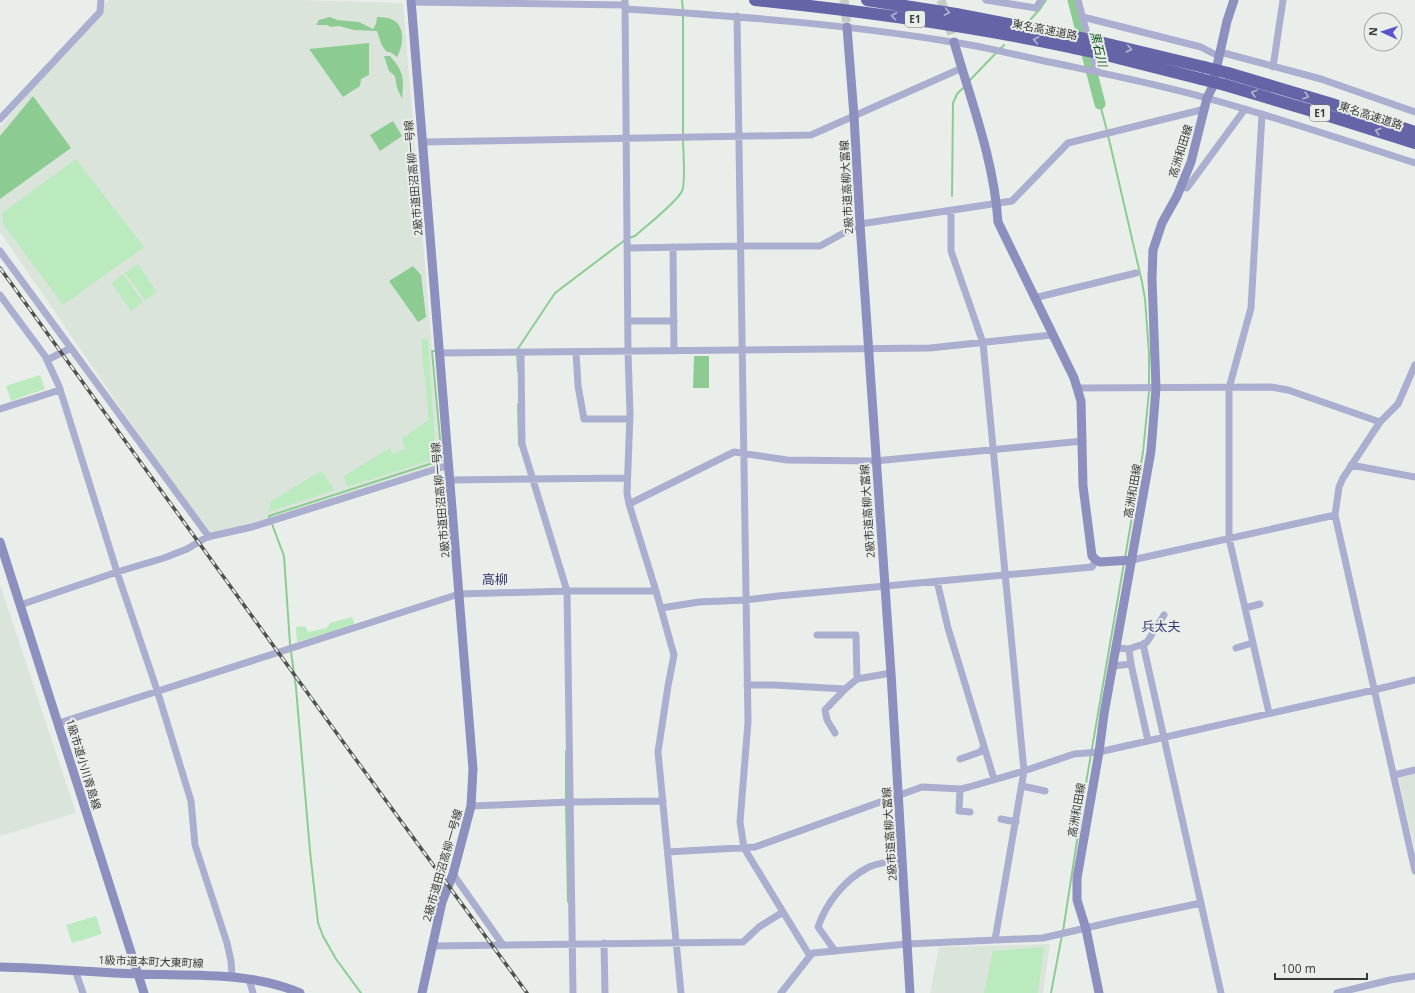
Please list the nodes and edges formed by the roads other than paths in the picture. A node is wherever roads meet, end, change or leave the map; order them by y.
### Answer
1 (101, 0) edge
2 (755, 0) edge
3 (867, 0) edge
4 (986, 0) edge
5 (1041, 0) edge
6 (1078, 0) edge
7 (1234, 0) edge
8 (1283, 0) edge
9 (411, 1) edge
10 (625, 5) edge
11 (737, 16) junction
12 (1083, 17) junction
13 (847, 27) junction
14 (954, 42) junction
15 (1073, 42) junction
16 (1219, 54) junction
17 (1273, 66) junction
18 (962, 68) junction
19 (1096, 72) junction
20 (1227, 79) junction
21 (1208, 98) junction
22 (1205, 109) junction
23 (1246, 109) junction
24 (1415, 112) edge
25 (1262, 114) junction
26 (854, 116) junction
27 (0, 119) edge
28 (1415, 132) edge
29 (739, 136) junction
30 (626, 138) junction
31 (423, 142) junction
32 (1415, 143) edge
33 (1415, 163) edge
34 (1181, 187) junction
35 (997, 204) junction
36 (951, 211) junction
37 (860, 224) junction
38 (740, 246) junction
39 (673, 247) junction
40 (628, 248) junction
41 (0, 251) edge
42 (1136, 273) dead end
43 (0, 295) edge
44 (1034, 298) junction
45 (628, 321) junction
46 (674, 321) junction
47 (1052, 335) junction
48 (983, 343) junction
49 (71, 348) junction
50 (869, 349) junction
51 (674, 351) junction
52 (742, 351) junction
53 (521, 352) junction
54 (576, 352) junction
55 (628, 352) junction
56 (440, 353) junction
57 (46, 360) junction
58 (1415, 365) edge
59 (1078, 388) junction
60 (1156, 388) junction
61 (1229, 388) junction
62 (60, 390) junction
63 (0, 409) edge
64 (630, 419) junction
65 (1380, 422) junction
66 (1082, 441) junction
67 (993, 450) junction
68 (745, 454) junction
69 (875, 461) junction
70 (449, 465) junction
71 (1351, 465) junction
72 (1415, 477) edge
73 (627, 478) junction
74 (533, 479) junction
75 (450, 480) junction
76 (629, 504) junction
77 (1335, 515) junction
78 (209, 537) junction
79 (1229, 538) junction
80 (0, 542) edge
81 (1096, 560) junction
82 (1132, 560) junction
83 (117, 572) junction
84 (1006, 574) junction
85 (937, 581) junction
86 (884, 586) junction
87 (567, 591) junction
88 (656, 591) junction
89 (459, 594) junction
90 (746, 600) junction
91 (1260, 604) dead end
92 (20, 605) junction
93 (661, 608) junction
94 (1245, 608) junction
95 (1164, 616) dead end
96 (816, 635) dead end
97 (1252, 643) junction
98 (1143, 644) junction
99 (1116, 648) junction
100 (1236, 648) dead end
101 (1129, 649) junction
102 (1131, 664) junction
103 (1112, 666) junction
104 (890, 673) junction
105 (857, 679) junction
106 (1415, 680) edge
107 (747, 685) junction
108 (845, 689) junction
109 (157, 690) junction
110 (1374, 690) junction
111 (1269, 713) junction
112 (59, 723) junction
113 (835, 733) dead end
114 (1164, 737) junction
115 (1148, 740) junction
116 (984, 747) junction
117 (1099, 752) junction
118 (960, 759) dead end
119 (1415, 770) edge
120 (1024, 771) junction
121 (1394, 775) junction
122 (994, 779) junction
123 (1022, 786) junction
124 (960, 789) junction
125 (1045, 791) dead end
126 (898, 796) junction
127 (570, 802) junction
128 (663, 802) junction
129 (471, 806) junction
130 (970, 812) dead end
131 (1002, 819) dead end
132 (1016, 822) junction
133 (744, 848) junction
134 (668, 852) junction
135 (902, 859) junction
136 (1415, 871) edge
137 (453, 874) junction
138 (1201, 903) junction
139 (783, 912) junction
140 (1086, 929) junction
141 (995, 940) junction
142 (676, 942) junction
143 (604, 943) junction
144 (572, 944) junction
145 (907, 944) junction
146 (503, 945) junction
147 (432, 946) junction
148 (835, 951) junction
149 (810, 956) junction
150 (0, 967) edge
151 (75, 970) junction
152 (138, 974) junction
153 (232, 976) junction
154 (1415, 976) edge
155 (249, 979) junction
156 (1358, 991) edge
157 (293, 992) edge
158 (83, 993) edge
159 (144, 993) edge
160 (253, 993) edge
161 (422, 993) edge
162 (573, 993) edge
163 (605, 993) edge
164 (681, 993) edge
165 (781, 993) edge
166 (910, 993) edge
167 (1099, 993) edge
168 (1221, 993) edge
169 (1337, 993) edge

1 - 27 street
15 -> 2 highway, 東名高速道路 / E1
3 -> 15 highway, 東名高速道路 / E1
4 - 5 street
6 - 12 street
7 - 16 street, 高洲和田線
8 - 17 street
9 - 10 street
9 - 31 street, 2級市道田沼高柳一号線
10 - 11 street
10 - 30 street
11 - 13 street
11 - 29 street
12 - 16 street
12 - 19 street
13 - 14 street
13 - 26 street, 2級市道高柳大富線
14 - 18 street
14 - 19 street
15 -> 20 highway, 東名高速道路 / E1, bridge
15 - 20 highway, 東名高速道路 / E1, bridge
16 - 17 street
16 - 21 street, 高洲和田線
17 - 24 street
18 - 26 street
18 - 35 street
19 - 21 street
20 -> 28 highway, 東名高速道路 / E1
32 -> 20 highway, 東名高速道路 / E1
21 - 22 street, 高洲和田線
21 - 23 street
22 - 34 street, 高洲和田線
22 - 35 street
23 - 25 street
23 - 34 street
25 - 33 street
25 - 61 street
26 - 29 street
26 - 37 street, 2級市道高柳大富線
29 - 30 street
29 - 38 street
30 - 31 street
30 - 40 street
31 - 56 street, 2級市道田沼高柳一号線
34 - 60 street, 高洲和田線
35 - 36 street
35 - 44 street
36 - 37 street
36 - 48 street
37 - 38 street
37 - 50 street, 2級市道高柳大富線
38 - 39 street
38 - 52 street
39 - 40 street
39 - 46 street
40 - 45 street
41 - 49 street
42 - 44 street
43 - 57 street
44 - 47 street
45 - 46 street
45 - 55 street
46 - 51 street
47 - 48 street
47 - 59 street
48 - 50 street
48 - 67 street
49 - 57 street
49 - 78 street
50 - 52 street
50 - 69 street, 2級市道高柳大富線
51 - 52 street
51 - 55 street
52 - 68 street
53 - 54 street
53 - 56 street
53 - 74 street
54 - 55 street
54 - 64 street
55 - 64 street
56 - 70 street, 2級市道田沼高柳一号線
57 - 62 street
58 - 65 street
59 - 60 street
59 - 66 street
60 - 61 street
60 - 82 street, 高洲和田線
61 - 65 street
61 - 79 street
62 - 63 street
62 - 83 street
64 - 73 street
65 - 71 street
66 - 67 street
66 - 81 street
67 - 69 street
67 - 84 street
68 - 69 street
68 - 76 street
68 - 90 street
69 - 86 street, 2級市道高柳大富線
70 - 75 street, 2級市道田沼高柳一号線
70 - 78 street
71 - 72 street
71 - 77 street
73 - 74 street
73 - 76 street
74 - 75 street
74 - 87 street
75 - 89 street, 2級市道田沼高柳一号線
76 - 88 street
77 - 79 street
77 - 110 street
78 - 83 street
79 - 82 street
79 - 94 street
80 - 92 street, 1級市道小川青島線
81 - 82 street
81 - 84 street
82 - 99 street, 高洲和田線
83 - 92 street
83 - 109 street
84 - 85 street
84 - 120 street
85 - 86 street
85 - 116 street
86 - 90 street
86 - 104 street, 2級市道高柳大富線
87 - 88 street
87 - 89 street
87 - 127 street
88 - 93 street
89 - 109 street
89 - 129 street, 2級市道田沼高柳一号線
90 - 93 street
90 - 107 street
91 - 94 street
92 - 112 street, 1級市道小川青島線
93 - 128 street
94 - 97 street
95 - 98 street
96 - 105 street
97 - 100 street
97 - 111 street
98 - 101 street
98 - 114 street
99 - 101 street
99 - 103 street, 高洲和田線
101 - 102 street
102 - 103 street
102 - 115 street
103 - 117 street, 高洲和田線
104 - 105 street
104 - 126 street, 2級市道高柳大富線
105 - 108 street
106 - 110 street
107 - 108 street
107 - 133 street
108 - 113 street
109 - 112 street
109 - 153 street
110 - 111 street
110 - 121 street
111 - 114 street
112 - 152 street, 1級市道小川青島線
114 - 115 street
114 - 138 street
115 - 117 street
116 - 118 street
116 - 122 street
117 - 120 street
117 - 140 street, 高洲和田線
119 - 121 street
120 - 122 street
120 - 123 street
121 - 136 street
122 - 124 street
123 - 125 street
123 - 132 street
124 - 126 street
124 - 130 street
126 - 133 street
126 - 135 street, 2級市道高柳大富線
127 - 128 street
127 - 129 street
127 - 144 street
128 - 134 street
129 - 137 street, 2級市道田沼高柳一号線
131 - 132 street
132 - 141 street
133 - 134 street
133 - 139 street
134 - 142 street
135 - 145 street, 2級市道高柳大富線
135 - 148 street
137 - 146 street
137 - 147 street, 2級市道田沼高柳一号線
138 - 140 street
138 - 168 street
139 - 142 street
139 - 149 street
140 - 141 street
140 - 167 street, 高洲和田線
141 - 145 street
142 - 143 street
142 - 164 street
143 - 144 street
143 - 163 street
144 - 146 street
144 - 162 street
145 - 148 street
145 - 166 street, 2級市道高柳大富線
146 - 147 street
147 - 161 street, 2級市道田沼高柳一号線
148 - 149 street
149 - 165 street
150 - 151 street, 1級市道本町大東町線
151 - 152 street, 1級市道本町大東町線
151 - 158 street
152 - 153 street, 1級市道本町大東町線
152 - 159 street, 1級市道小川青島線
153 - 155 street, 1級市道本町大東町線
154 - 156 street
155 - 157 street, 1級市道本町大東町線
155 - 160 street
156 - 169 street

